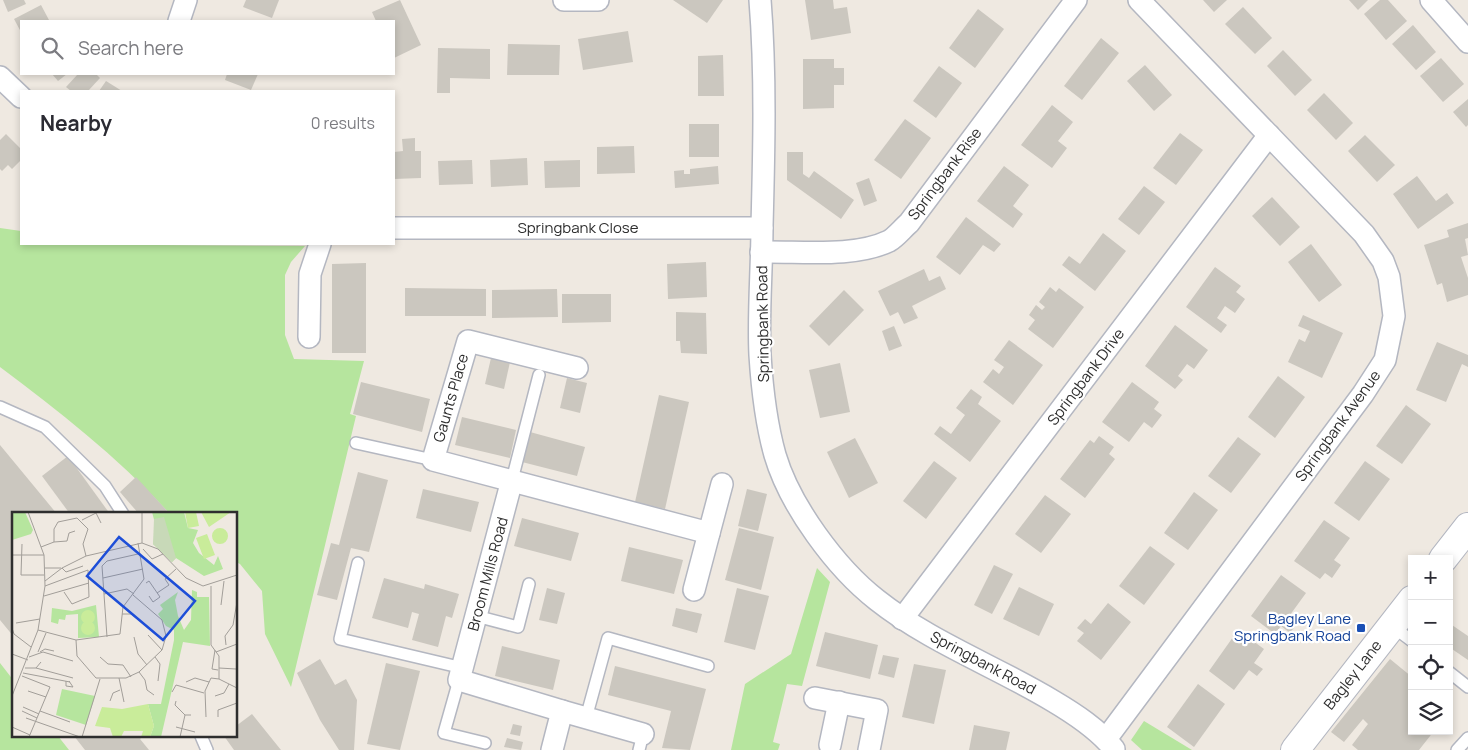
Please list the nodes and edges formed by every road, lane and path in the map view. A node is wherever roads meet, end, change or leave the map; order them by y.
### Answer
1 (186, 0) edge
2 (564, 0) edge
3 (598, 0) edge
4 (760, 0) edge
5 (1076, 0) edge
6 (1139, 0) edge
7 (1431, 0) edge
8 (179, 20) edge
9 (1468, 42) edge
10 (0, 77) edge
11 (20, 96) edge
12 (1269, 135) junction
13 (395, 228) edge
14 (762, 228) junction
15 (320, 245) edge
16 (761, 252) junction
17 (309, 337) dead end
18 (577, 368) dead end
19 (539, 375) dead end
20 (0, 407) edge
21 (356, 443) dead end
22 (433, 460) junction
23 (512, 480) junction
24 (722, 484) dead end
25 (122, 512) edge
26 (1468, 527) edge
27 (709, 533) junction
28 (1446, 555) edge
29 (358, 563) dead end
30 (529, 584) dead end
31 (694, 590) dead end
32 (1408, 614) edge
33 (476, 616) junction
34 (902, 619) junction
35 (1402, 634) edge
36 (708, 666) dead end
37 (461, 674) junction
38 (1453, 675) edge
39 (1468, 687) edge
40 (815, 698) dead end
41 (839, 702) junction
42 (562, 712) junction
43 (586, 718) junction
44 (202, 738) edge
45 (1468, 738) edge
46 (641, 742) edge
47 (485, 743) dead end
48 (1110, 744) edge
49 (830, 745) dead end
50 (206, 750) edge
51 (552, 750) edge
52 (869, 750) edge
53 (1295, 750) edge
54 (1457, 750) edge

1 - 8 street
2 - 3 street
4 - 14 street, Springbank Road
5 - 16 street, Springbank Rise
6 - 12 street, Springbank Avenue
7 - 9 street
10 - 11 street
12 - 34 street, Springbank Drive
12 - 48 street, Springbank Avenue
13 - 14 street, Springbank Close
14 - 16 street, Springbank Road
15 - 17 street
16 - 34 street, Springbank Road
18 - 22 street, Gaunts Place
19 - 23 lane
20 - 25 lane
21 - 22 lane, Gaunts Place
22 - 23 street
23 - 27 street
23 - 33 street, Broom Mills Road
24 - 27 street
26 - 28 street
27 - 31 street
29 - 37 lane
30 - 33 lane
32 - 35 street, Bagley Lane
33 - 37 street, Broom Mills Road
34 - 48 street, Springbank Road
35 - 53 street, Bagley Lane
36 - 43 lane
37 - 42 street
37 - 47 lane
38 - 39 lane
40 - 41 street
41 - 49 street
41 - 52 street
42 - 43 street
42 - 51 street
43 - 46 street
44 - 50 lane
45 - 54 lane

